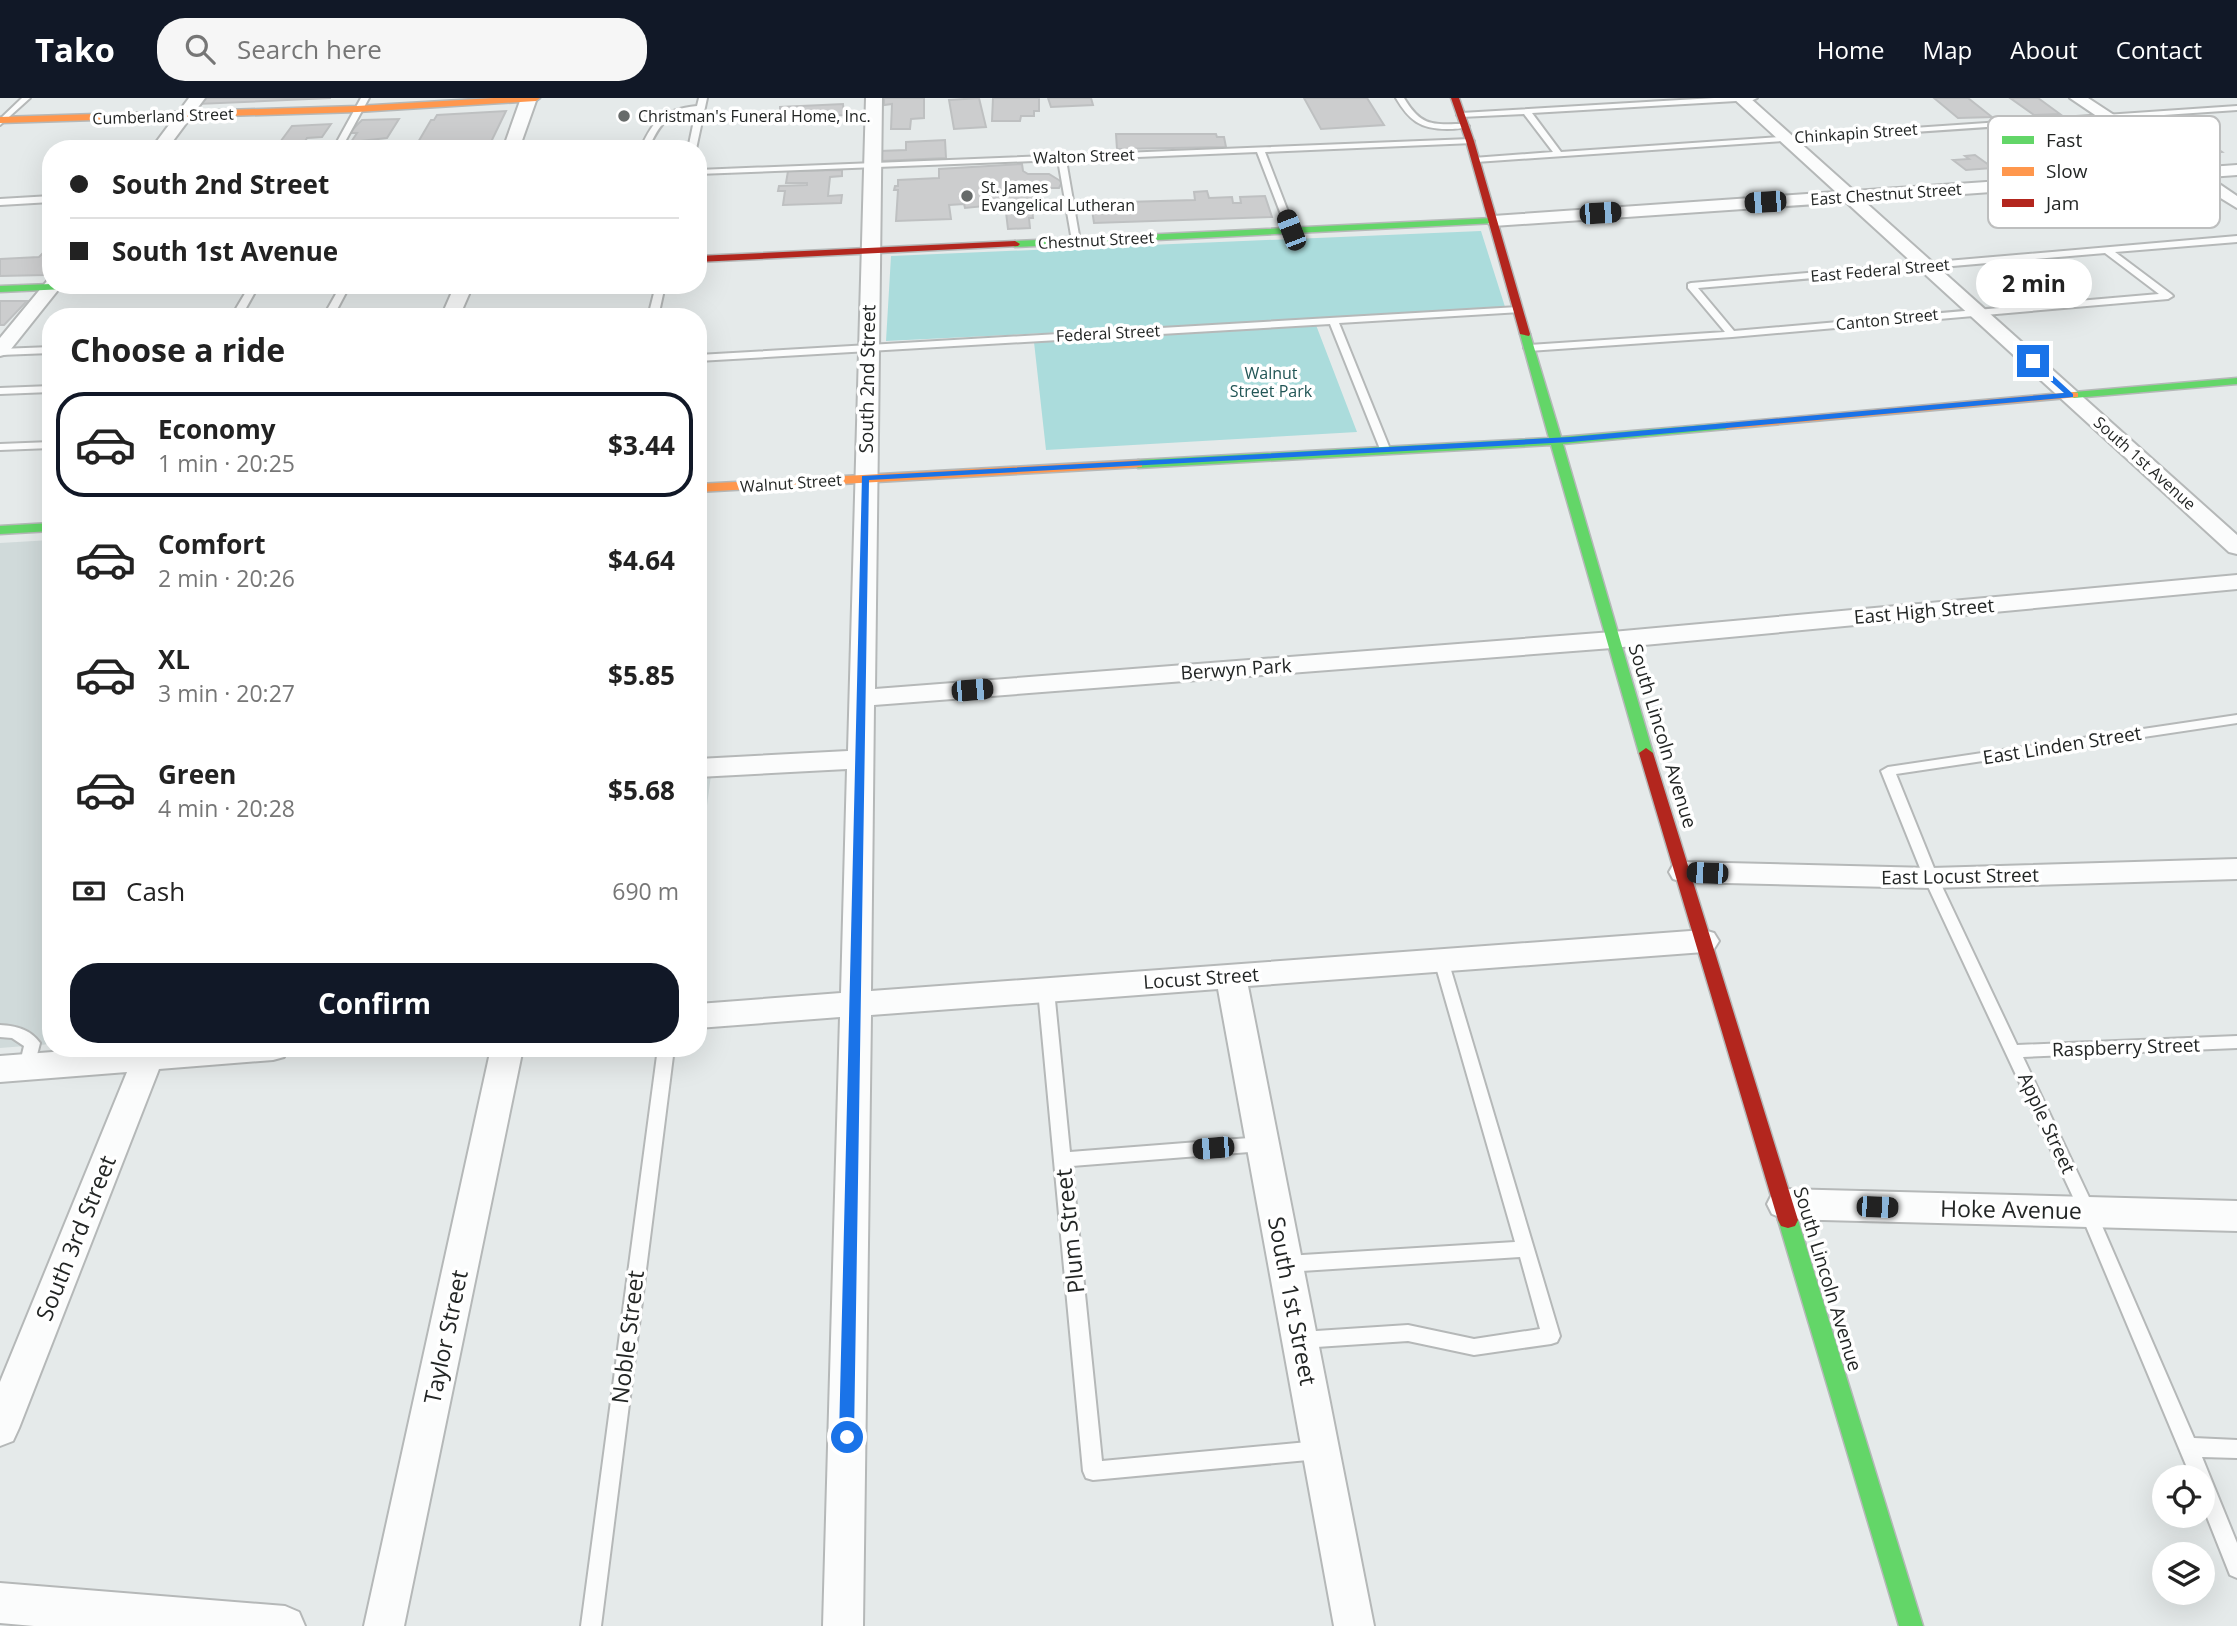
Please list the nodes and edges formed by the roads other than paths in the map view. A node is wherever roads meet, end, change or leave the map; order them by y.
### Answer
1 (26, 98) edge
2 (197, 98) edge
3 (529, 98) edge
4 (536, 98) edge
5 (703, 98) edge
6 (874, 98) edge
7 (1400, 98) edge
8 (1455, 98) edge
9 (1741, 98) edge
10 (1753, 98) edge
11 (2078, 98) edge
12 (361, 104) edge
13 (701, 108) junction
14 (2237, 108) edge
15 (1527, 112) junction
16 (183, 116) junction
17 (2105, 116) joint
18 (1, 121) edge
19 (1988, 124) edge
20 (1466, 127) junction
21 (1783, 138) junction
22 (166, 140) edge
23 (342, 140) edge
24 (515, 140) edge
25 (649, 140) edge
26 (694, 140) edge
27 (1260, 149) junction
28 (1559, 155) junction
29 (1061, 157) junction
30 (1476, 160) junction
31 (872, 165) junction
32 (707, 172) edge
33 (1988, 187) edge
34 (2220, 192) edge
35 (1847, 196) junction
36 (42, 200) edge
37 (0, 202) edge
38 (2237, 203) edge
39 (1493, 221) junction
40 (1291, 230) junction
41 (2237, 239) edge
42 (1076, 241) junction
43 (2107, 250) junction
44 (870, 251) junction
45 (707, 259) edge
46 (1926, 265) junction
47 (42, 287) edge
48 (0, 289) edge
49 (46, 294) edge
50 (1518, 310) junction
51 (1977, 311) junction
52 (1333, 320) junction
53 (1732, 334) junction
54 (868, 347) junction
55 (1529, 348) junction
56 (42, 350) edge
57 (0, 351) edge
58 (707, 357) edge
59 (2237, 381) edge
60 (42, 389) edge
61 (0, 391) edge
62 (2071, 395) junction
63 (1555, 440) junction
64 (42, 445) edge
65 (0, 447) edge
66 (1385, 449) junction
67 (865, 478) junction
68 (707, 487) edge
69 (42, 528) edge
70 (0, 530) edge
71 (2237, 547) edge
72 (2237, 582) edge
73 (1612, 640) junction
74 (860, 698) junction
75 (2237, 719) edge
76 (860, 759) junction
77 (707, 768) edge
78 (1888, 771) joint
79 (2237, 869) edge
80 (1683, 872) junction
81 (1931, 878) junction
82 (1704, 941) junction
83 (1441, 960) junction
84 (1231, 976) junction
85 (1046, 990) junction
86 (855, 1005) junction
87 (707, 1015) edge
88 (0, 1031) edge
89 (2237, 1042) edge
90 (2014, 1051) junction
91 (113, 1057) edge
92 (148, 1057) edge
93 (505, 1057) edge
94 (665, 1057) edge
95 (13, 1068) edge
96 (1262, 1144) junction
97 (1063, 1160) junction
98 (1784, 1204) junction
99 (2088, 1212) junction
100 (2237, 1216) edge
101 (1526, 1249) junction
102 (1285, 1264) junction
103 (1300, 1340) junction
104 (0, 1428) edge
105 (2190, 1447) junction
106 (2237, 1448) edge
107 (1321, 1450) junction
108 (2197, 1465) edge
109 (2215, 1512) edge
110 (2237, 1568) edge
111 (0, 1603) edge
112 (285, 1626) edge
113 (384, 1626) edge
114 (590, 1626) edge
115 (843, 1626) edge
116 (1354, 1626) edge
117 (1910, 1626) edge

1 - 18 lane
2 - 16 street
3 - 4 main road, Cumberland Street
3 - 12 main road, Cumberland Street
3 - 24 street
5 - 13 lane
6 - 31 street, South 2nd Street
7 - 20 lane
8 - 20 main road, South Lincoln Avenue
9 - 10 lane
9 - 15 lane
9 - 21 street, South 1st Avenue
11 - 17 street
12 - 16 main road, Cumberland Street
12 - 23 lane
13 - 25 lane
13 - 26 lane
14 - 17 lane, Chinkapin Street
15 - 20 lane
15 - 28 lane
16 - 18 main road, Cumberland Street
16 - 22 street
19 - 21 lane, Chinkapin Street
20 - 27 lane, Walton Street
20 - 30 main road, South Lincoln Avenue
21 - 28 lane, Chinkapin Street
21 - 35 street, South 1st Avenue
27 - 29 lane, Walton Street
27 - 40 lane
28 - 30 lane, Chinkapin Street
29 - 31 lane, Walton Street
29 - 42 lane
30 - 39 main road, South Lincoln Avenue
31 - 32 lane, Walton Street
31 - 44 street, South 2nd Street
33 - 35 street, East Chestnut Street
34 - 38 street
35 - 39 street, East Chestnut Street
35 - 46 street, South 1st Avenue
36 - 37 lane
39 - 40 main road, Chestnut Street
39 - 50 main road, South Lincoln Avenue
40 - 42 main road, Chestnut Street
41 - 43 lane, East Federal Street
42 - 44 main road, Chestnut Street
43 - 46 lane, East Federal Street
43 - 51 lane, Canton Street
44 - 45 main road, Chestnut Street
44 - 54 street, South 2nd Street
46 - 51 street, South 1st Avenue
46 - 53 lane, East Federal Street
47 - 48 main road
49 - 57 street
50 - 52 lane, Federal Street
50 - 55 main road, South Lincoln Avenue
51 - 53 lane, Canton Street
51 - 62 street, South 1st Avenue
52 - 54 lane, Federal Street
52 - 66 lane
53 - 55 lane, Canton Street
54 - 58 lane, Federal Street
54 - 67 street, South 2nd Street
55 - 63 main road, South Lincoln Avenue
56 - 57 lane
59 - 62 main road, Walnut Street
60 - 61 lane
62 - 63 main road, Walnut Street
62 - 71 street, South 1st Avenue
63 - 66 main road, Walnut Street
63 - 73 main road, South Lincoln Avenue
64 - 65 lane
66 - 67 main road, Walnut Street
67 - 68 main road, Walnut Street
67 - 74 street, South 2nd Street
69 - 70 main road
72 - 73 street, East High Street
73 - 74 street, Berwyn Park
73 - 80 main road, South Lincoln Avenue
74 - 76 street, South 2nd Street
75 - 78 lane, East Linden Street
76 - 77 street
76 - 86 street, South 2nd Street
78 - 81 lane, Apple Street
79 - 81 street, East Locust Street
80 - 81 street, East Locust Street
80 - 82 main road, South Lincoln Avenue
81 - 90 lane, Apple Street
82 - 83 street, Locust Street
82 - 98 main road, South Lincoln Avenue
83 - 84 street, Locust Street
83 - 101 lane
84 - 85 street, Locust Street
84 - 96 street, South 1st Street
85 - 86 street, Locust Street
85 - 97 lane, Plum Street
86 - 87 street, Locust Street
86 - 115 street, South 2nd Street
88 - 95 lane
89 - 90 lane, Raspberry Street
90 - 99 lane, Apple Street
91 - 95 street
92 - 104 street, South 3rd Street
93 - 113 street, Taylor Street
94 - 114 lane, Noble Street
96 - 97 lane
96 - 102 street, South 1st Street
97 - 107 lane, Plum Street
98 - 99 street, Hoke Avenue
98 - 117 main road, South Lincoln Avenue
99 - 100 street, Hoke Avenue
99 - 105 lane, Apple Street
101 - 102 lane
101 - 103 lane
102 - 103 street, South 1st Street
103 - 107 street, South 1st Street
105 - 106 lane
105 - 108 lane, Apple Street
107 - 116 street, South 1st Street
109 - 110 lane
111 - 112 street

